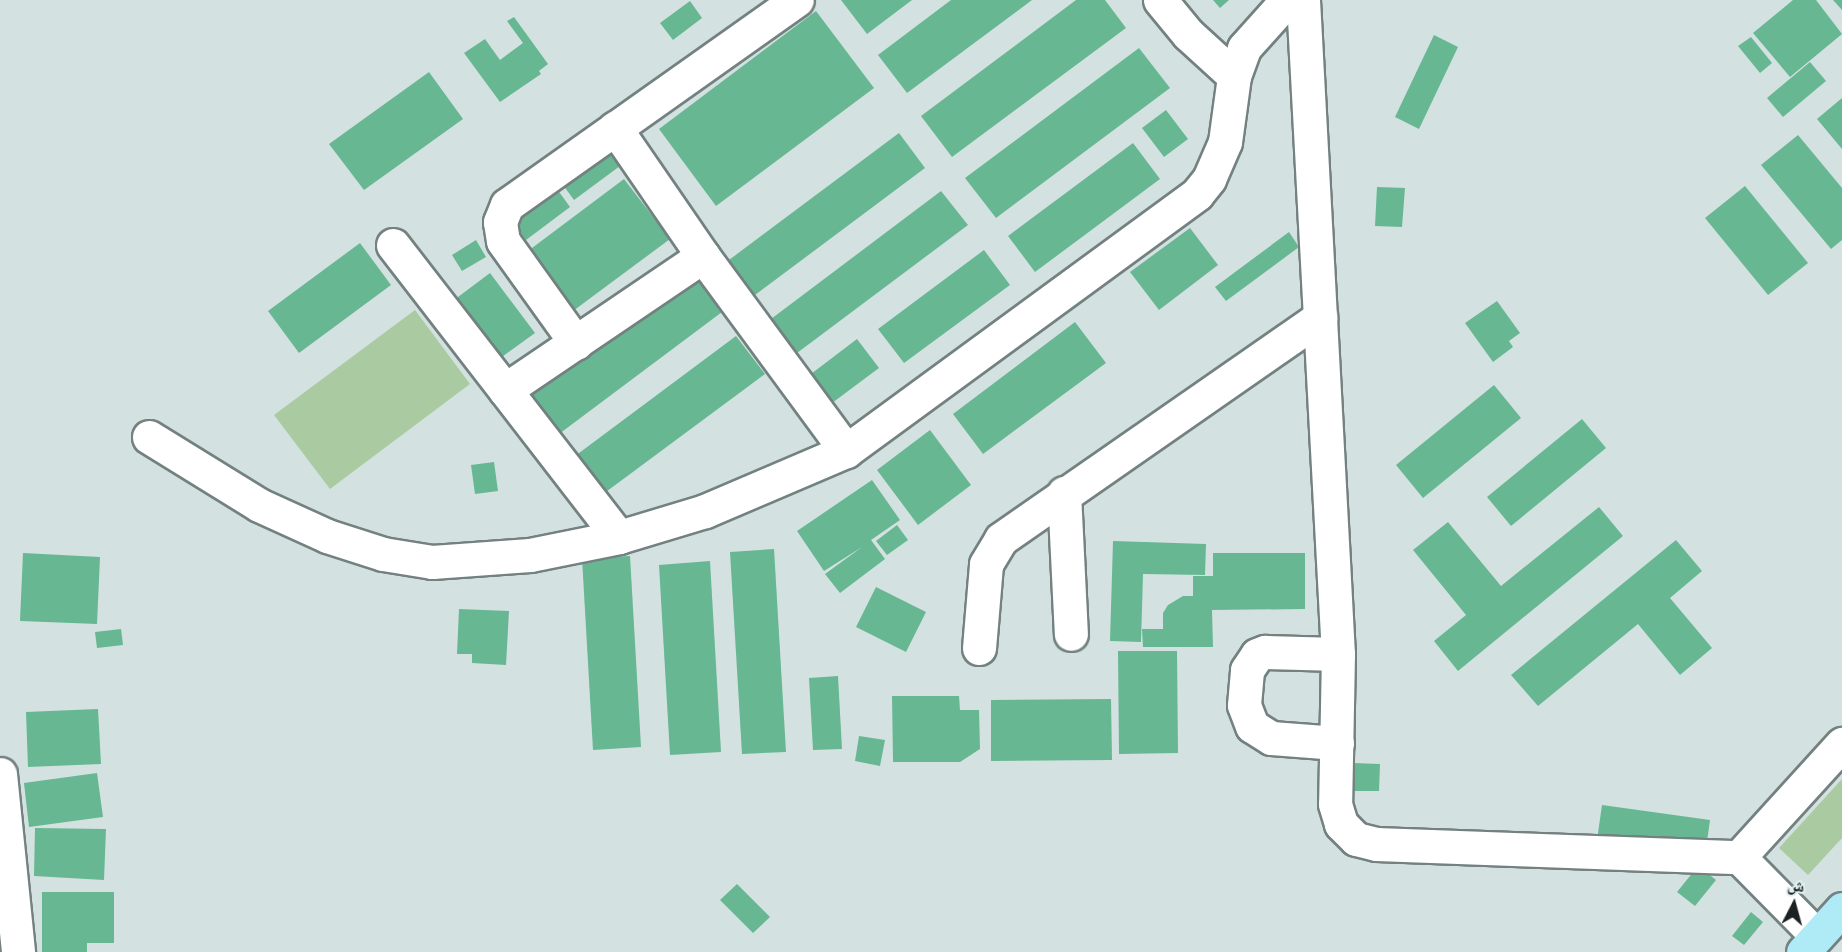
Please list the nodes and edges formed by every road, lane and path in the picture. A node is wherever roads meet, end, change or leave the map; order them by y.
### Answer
1 (797, 0) edge
2 (1160, 0) edge
3 (1287, 0) edge
4 (1303, 0) edge
5 (1234, 76) junction
6 (615, 128) junction
7 (393, 246) dead end
8 (703, 256) junction
9 (1321, 317) junction
10 (576, 343) junction
11 (505, 390) junction
12 (149, 437) dead end
13 (846, 451) junction
14 (1064, 493) junction
15 (619, 537) junction
16 (1071, 634) dead end
17 (979, 648) dead end
18 (1338, 654) junction
19 (1337, 743) junction
20 (1842, 744) edge
21 (0, 774) edge
22 (1739, 858) junction
23 (1842, 909) edge
24 (1810, 944) edge
25 (18, 952) edge

1 - 6 street
2 - 5 street
3 - 5 street
4 - 9 street
5 - 13 street
6 - 8 street
6 - 10 street
7 - 11 street
8 - 10 street
8 - 13 street
9 - 14 street
9 - 18 street
10 - 11 street
11 - 15 street
12 - 15 street
13 - 15 street
14 - 16 street
14 - 17 street
18 - 19 street
18 - 19 street
19 - 22 street
20 - 22 street
21 - 25 street
22 - 24 street
23 - 24 main road

